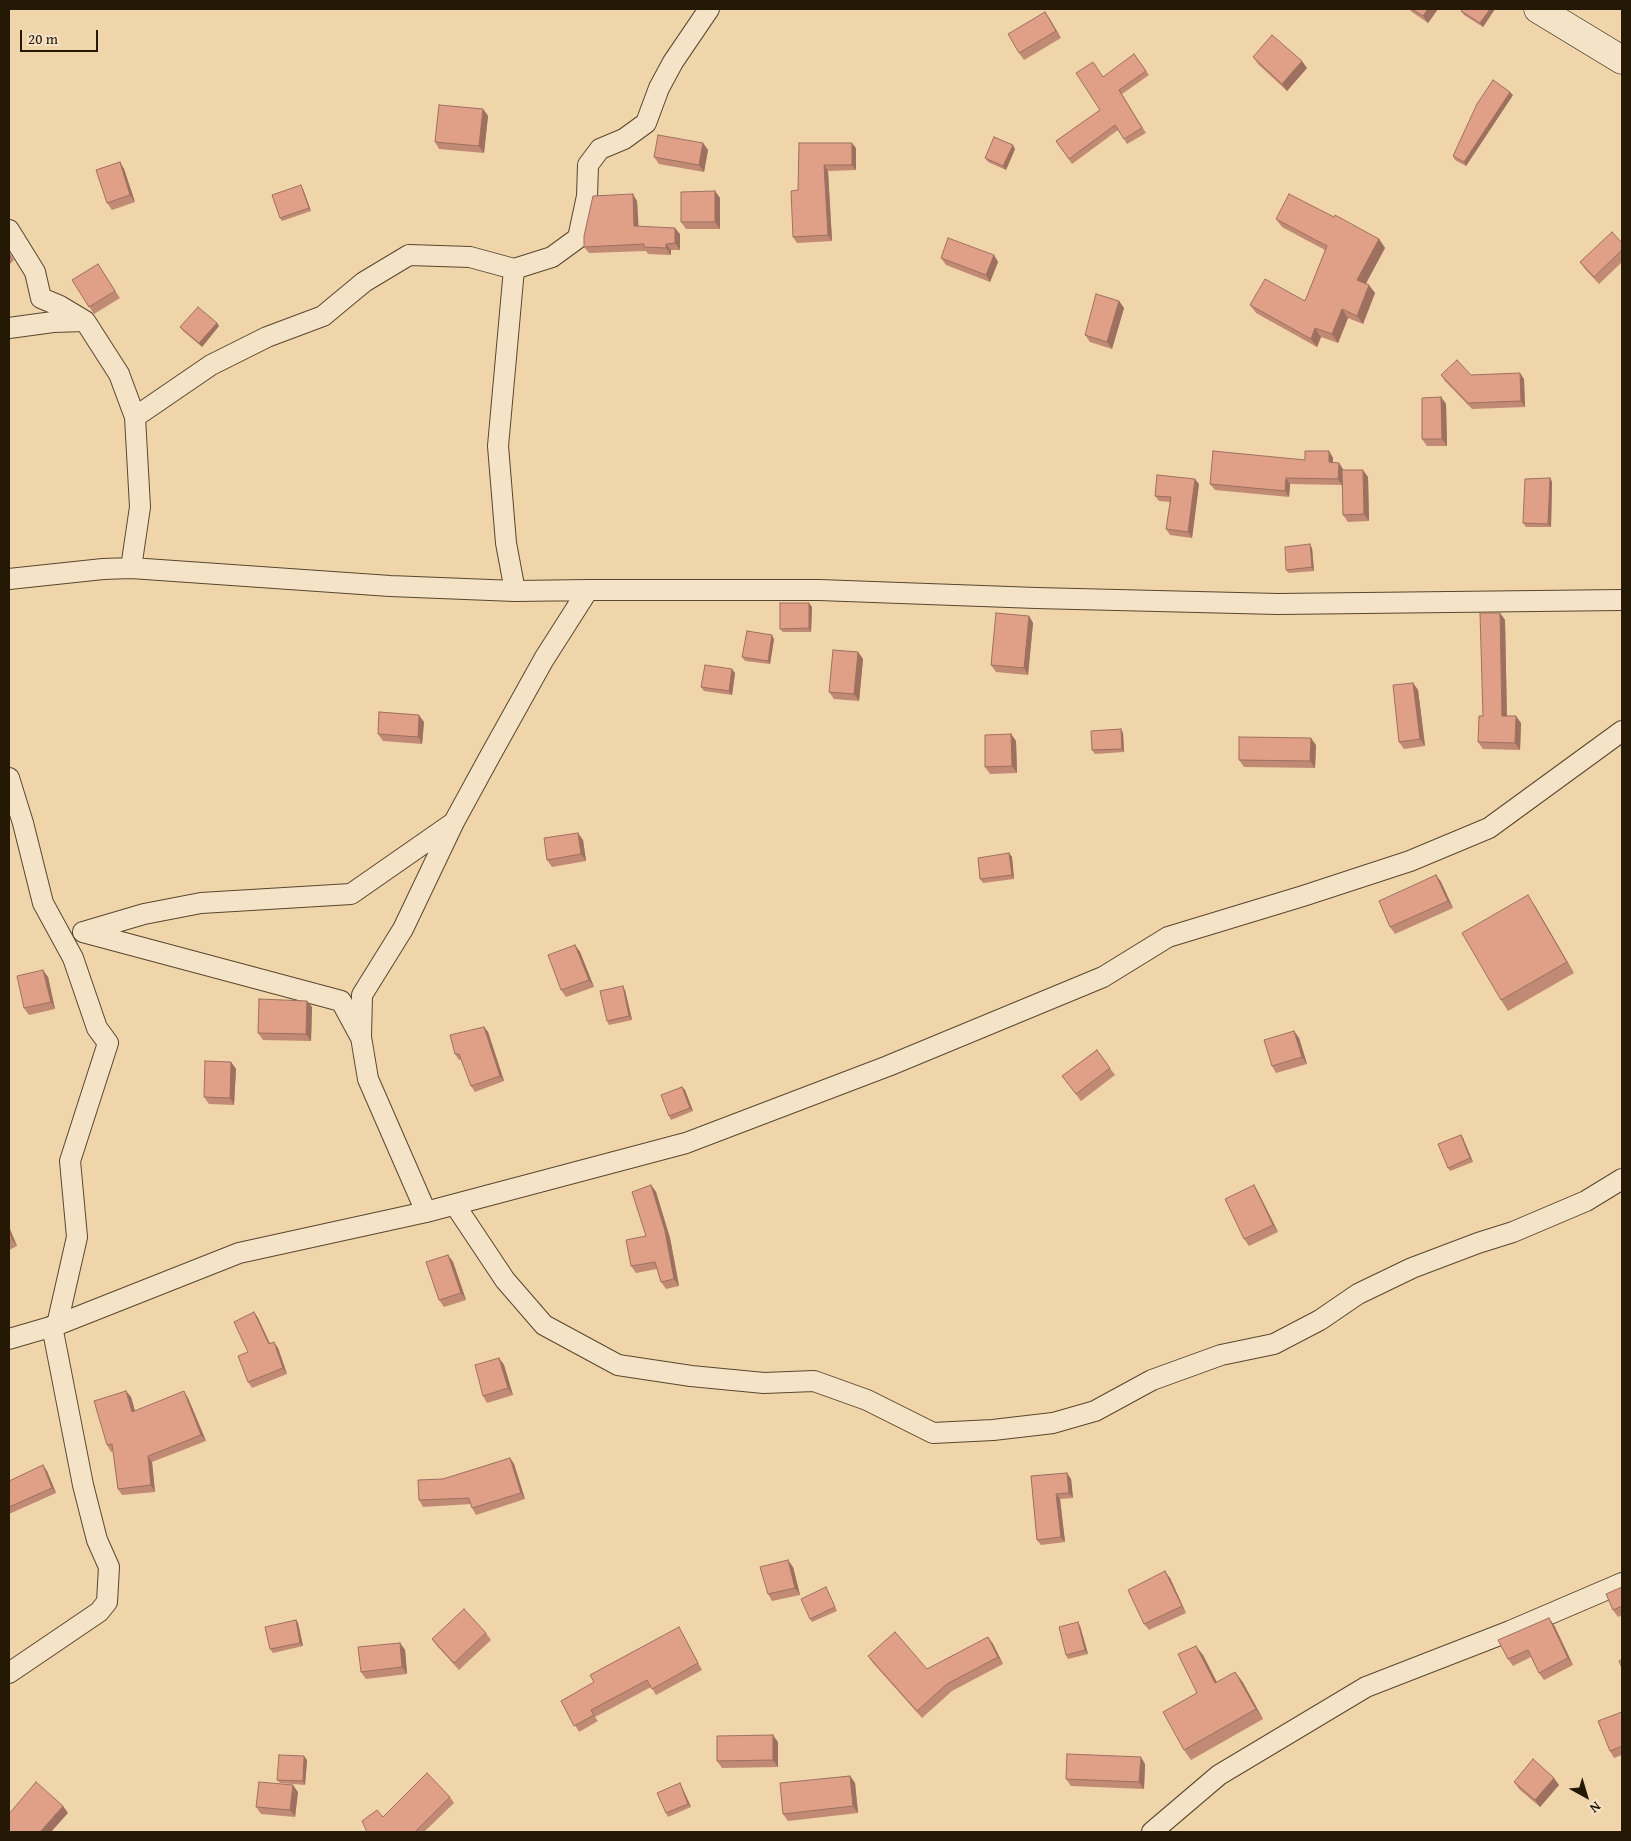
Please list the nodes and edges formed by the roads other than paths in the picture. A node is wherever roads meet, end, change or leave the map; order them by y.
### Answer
1 (709, 9) edge
2 (1538, 9) edge
3 (1622, 60) edge
4 (9, 230) edge
5 (514, 269) junction
6 (85, 321) junction
7 (9, 328) edge
8 (135, 416) junction
9 (131, 568) junction
10 (9, 579) edge
11 (588, 590) junction
12 (515, 591) junction
13 (1622, 600) edge
14 (1622, 731) edge
15 (9, 778) edge
16 (454, 822) junction
17 (56, 927) junction
18 (83, 932) junction
19 (361, 1037) junction
20 (1622, 1179) edge
21 (455, 1205) junction
22 (426, 1212) junction
23 (55, 1325) junction
24 (9, 1339) edge
25 (1622, 1583) edge
26 (9, 1673) edge
27 (1165, 1828) edge

1 - 5 street
2 - 3 main road
4 - 6 street
5 - 8 street
5 - 12 street
6 - 7 street
6 - 8 street
8 - 9 street
9 - 10 street
9 - 12 street
11 - 12 street
11 - 13 street
11 - 16 street
14 - 21 street
15 - 17 street
16 - 18 street
16 - 19 street
17 - 18 street
17 - 23 street
18 - 19 street
19 - 22 street
20 - 21 street
21 - 22 street
22 - 23 street
23 - 24 street
23 - 26 street
25 - 27 street

